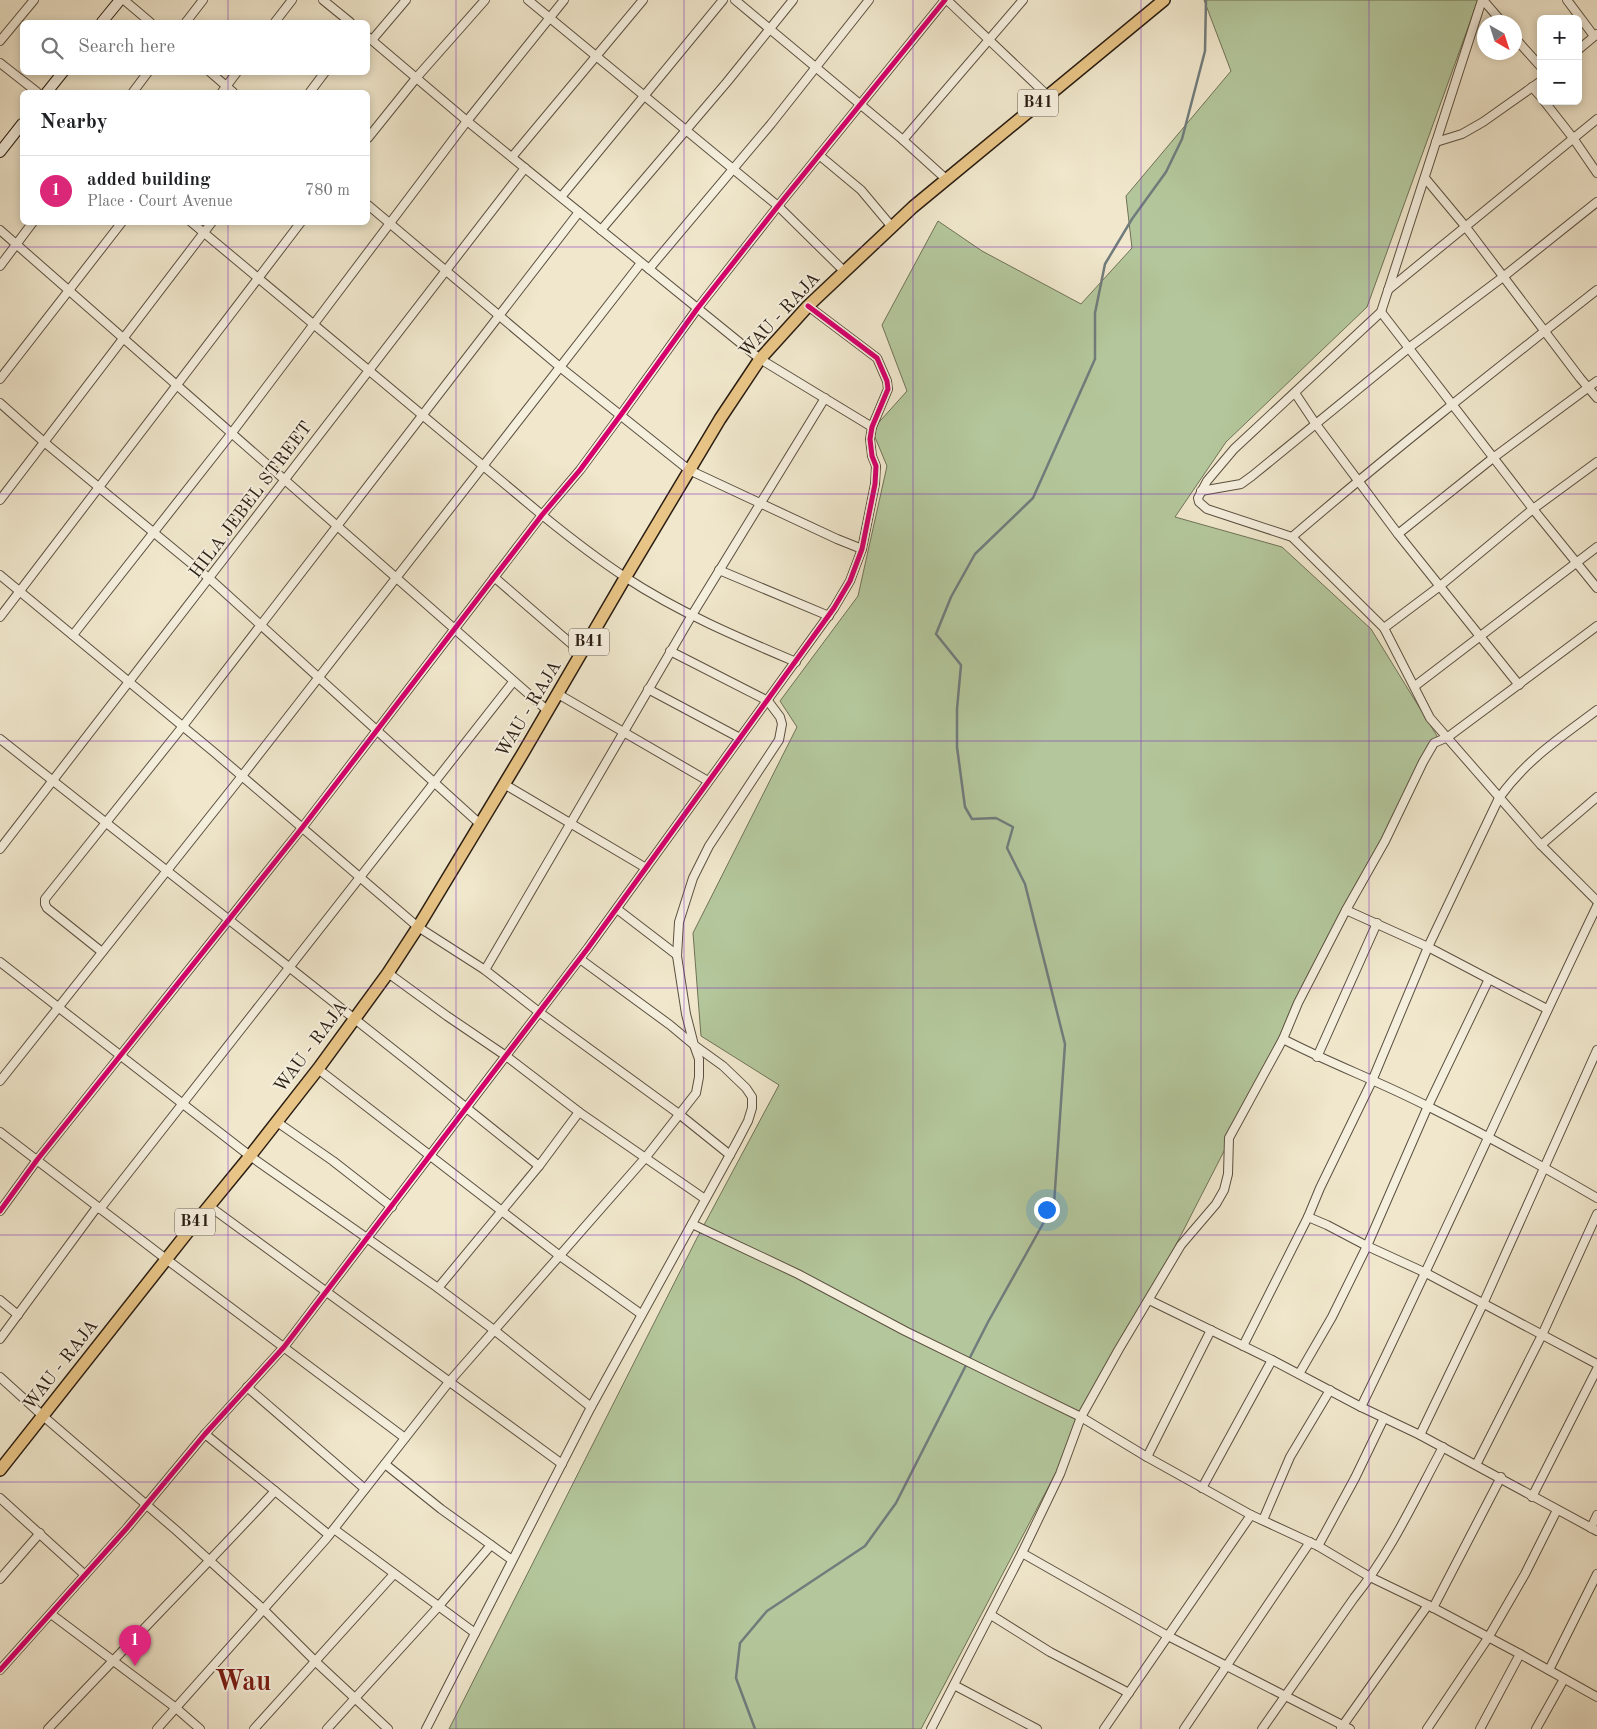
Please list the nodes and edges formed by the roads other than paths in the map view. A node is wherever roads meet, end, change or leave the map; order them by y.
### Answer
1 (34, 0) edge
2 (120, 0) edge
3 (124, 0) edge
4 (203, 0) edge
5 (292, 0) edge
6 (323, 0) edge
7 (337, 0) edge
8 (406, 0) edge
9 (485, 0) edge
10 (528, 0) edge
11 (564, 0) edge
12 (643, 0) edge
13 (723, 0) edge
14 (735, 0) edge
15 (793, 0) edge
16 (869, 0) edge
17 (946, 0) edge
18 (1023, 0) edge
19 (1482, 0) edge
20 (1567, 0) edge
21 (1158, 2) edge
22 (332, 7) junction
23 (1496, 15) edge
24 (548, 17) junction
25 (104, 20) edge
26 (148, 20) edge
27 (188, 20) edge
28 (277, 20) edge
29 (348, 20) edge
30 (770, 29) junction
31 (1596, 35) edge
32 (370, 38) edge
33 (989, 39) junction
34 (0, 41) edge
35 (1522, 45) edge
36 (1582, 47) edge
37 (596, 56) junction
38 (1537, 62) edge
39 (0, 63) edge
40 (817, 68) junction
41 (61, 75) edge
42 (146, 75) edge
43 (212, 75) edge
44 (235, 75) edge
45 (323, 75) edge
46 (417, 77) junction
47 (1537, 84) edge
48 (1532, 87) junction
49 (34, 90) edge
50 (49, 90) edge
51 (134, 90) edge
52 (224, 90) edge
53 (312, 90) edge
54 (1537, 93) edge
55 (1047, 95) junction
56 (644, 96) junction
57 (861, 105) junction
58 (1547, 105) edge
59 (1597, 119) edge
60 (467, 121) junction
61 (20, 127) edge
62 (685, 130) junction
63 (370, 136) edge
64 (1573, 138) junction
65 (904, 140) junction
66 (1436, 142) junction
67 (0, 152) edge
68 (819, 155) junction
69 (512, 157) junction
70 (525, 168) junction
71 (732, 169) junction
72 (1597, 173) edge
73 (1425, 178) junction
74 (946, 179) junction
75 (561, 197) junction
76 (1597, 202) edge
77 (778, 206) junction
78 (370, 207) edge
79 (579, 212) junction
80 (390, 224) junction
81 (31, 225) edge
82 (120, 225) edge
83 (195, 225) edge
84 (210, 225) edge
85 (299, 225) edge
86 (1465, 226) junction
87 (892, 227) junction
88 (0, 230) edge
89 (601, 230) junction
90 (204, 233) junction
91 (16, 245) junction
92 (641, 262) junction
93 (0, 266) edge
94 (649, 269) junction
95 (446, 271) junction
96 (844, 271) junction
97 (1503, 277) junction
98 (258, 279) junction
99 (1388, 290) junction
100 (1597, 290) edge
101 (68, 291) junction
102 (808, 306) junction
103 (697, 309) junction
104 (1381, 312) junction
105 (498, 316) junction
106 (313, 324) junction
107 (1545, 331) junction
108 (123, 339) junction
109 (1410, 347) junction
110 (760, 359) junction
111 (560, 367) junction
112 (369, 371) junction
113 (0, 379) edge
114 (1597, 381) edge
115 (176, 386) junction
116 (1588, 388) junction
117 (1296, 393) junction
118 (825, 398) junction
119 (1597, 398) edge
120 (0, 403) edge
121 (1452, 404) junction
122 (422, 415) junction
123 (620, 416) junction
124 (1315, 423) junction
125 (872, 427) junction
126 (231, 434) junction
127 (44, 442) junction
128 (1494, 458) junction
129 (1597, 462) edge
130 (483, 466) junction
131 (689, 470) junction
132 (1358, 480) junction
133 (284, 481) junction
134 (98, 487) junction
135 (1200, 491) junction
136 (0, 500) edge
137 (760, 504) junction
138 (1533, 509) junction
139 (542, 515) junction
140 (335, 526) junction
141 (154, 533) junction
142 (1398, 534) junction
143 (1292, 537) junction
144 (1597, 547) edge
145 (862, 549) junction
146 (1576, 564) junction
147 (719, 570) junction
148 (0, 576) edge
149 (494, 577) junction
150 (625, 578) junction
151 (210, 579) junction
152 (395, 579) junction
153 (1440, 586) junction
154 (1597, 588) edge
155 (19, 592) junction
156 (692, 615) junction
157 (829, 616) junction
158 (0, 617) edge
159 (260, 624) junction
160 (1597, 626) edge
161 (1384, 628) junction
162 (454, 630) junction
163 (72, 635) junction
164 (1479, 636) junction
165 (670, 651) junction
166 (582, 654) junction
167 (796, 662) junction
168 (319, 677) junction
169 (130, 682) junction
170 (513, 682) junction
171 (1519, 685) junction
172 (1415, 686) junction
173 (648, 688) junction
174 (558, 694) junction
175 (768, 701) junction
176 (1597, 710) edge
177 (548, 711) junction
178 (182, 726) junction
179 (378, 730) junction
180 (622, 732) junction
181 (1448, 737) junction
182 (740, 738) junction
183 (0, 739) edge
184 (242, 776) junction
185 (52, 781) junction
186 (708, 781) junction
187 (435, 782) junction
188 (504, 784) junction
189 (1499, 798) junction
190 (1597, 798) edge
191 (106, 823) junction
192 (571, 823) junction
193 (480, 824) junction
194 (302, 828) junction
195 (1541, 845) junction
196 (0, 849) edge
197 (646, 868) junction
198 (167, 870) junction
199 (360, 877) junction
200 (1597, 901) edge
201 (1597, 906) edge
202 (617, 908) junction
203 (1346, 910) junction
204 (229, 920) junction
205 (1377, 923) junction
206 (418, 927) junction
207 (1428, 947) junction
208 (102, 952) junction
209 (677, 955) junction
210 (580, 959) junction
211 (0, 962) edge
212 (289, 967) junction
213 (485, 970) junction
214 (388, 973) junction
215 (1489, 978) junction
216 (58, 1007) junction
217 (1547, 1009) junction
218 (539, 1012) junction
219 (355, 1019) junction
220 (1283, 1039) junction
221 (694, 1045) junction
222 (1597, 1050) edge
223 (121, 1056) junction
224 (506, 1056) junction
225 (1317, 1057) junction
226 (318, 1069) junction
227 (0, 1081) edge
228 (1372, 1081) junction
229 (183, 1104) junction
230 (1428, 1106) junction
231 (466, 1108) junction
232 (579, 1112) junction
233 (679, 1114) junction
234 (277, 1122) junction
235 (0, 1132) edge
236 (1487, 1137) junction
237 (730, 1154) junction
238 (431, 1155) junction
239 (250, 1156) junction
240 (646, 1157) junction
241 (37, 1160) junction
242 (539, 1166) junction
243 (1545, 1168) junction
244 (1597, 1198) edge
245 (705, 1199) junction
246 (209, 1206) junction
247 (392, 1207) junction
248 (99, 1208) junction
249 (0, 1211) edge
250 (502, 1211) junction
251 (1597, 1214) edge
252 (1308, 1217) junction
253 (692, 1224) junction
254 (367, 1239) junction
255 (1367, 1246) junction
256 (560, 1256) junction
257 (166, 1260) junction
258 (1426, 1273) junction
259 (438, 1288) junction
260 (327, 1292) junction
261 (0, 1300) edge
262 (1149, 1300) junction
263 (1483, 1304) junction
264 (641, 1314) junction
265 (18, 1315) junction
266 (494, 1330) junction
267 (1211, 1330) junction
268 (1542, 1335) junction
269 (0, 1339) edge
270 (1243, 1346) junction
271 (284, 1347) junction
272 (1272, 1360) junction
273 (1597, 1364) edge
274 (1597, 1370) edge
275 (1299, 1374) junction
276 (0, 1377) edge
277 (449, 1382) junction
278 (247, 1387) junction
279 (1330, 1390) junction
280 (1361, 1407) junction
281 (590, 1408) junction
282 (43, 1416) junction
283 (1081, 1417) junction
284 (1384, 1418) junction
285 (205, 1434) junction
286 (1420, 1435) junction
287 (405, 1438) junction
288 (1443, 1447) junction
289 (1147, 1458) junction
290 (385, 1464) junction
291 (562, 1464) junction
292 (1476, 1465) junction
293 (0, 1470) edge
294 (1500, 1478) junction
295 (1202, 1488) junction
296 (365, 1489) junction
297 (275, 1491) junction
298 (1532, 1497) junction
299 (0, 1498) edge
300 (146, 1504) junction
301 (1557, 1510) junction
302 (1597, 1515) edge
303 (1251, 1516) junction
304 (1263, 1520) junction
305 (1594, 1530) edge
306 (331, 1532) junction
307 (40, 1533) junction
308 (1310, 1542) junction
309 (491, 1545) junction
310 (1318, 1546) junction
311 (1022, 1553) junction
312 (512, 1560) junction
313 (210, 1561) junction
314 (394, 1574) junction
315 (1597, 1574) edge
316 (85, 1575) junction
317 (1370, 1577) junction
318 (0, 1579) edge
319 (1430, 1606) junction
320 (438, 1607) junction
321 (263, 1609) junction
322 (51, 1614) junction
323 (991, 1615) junction
324 (475, 1633) junction
325 (1168, 1636) junction
326 (1488, 1638) junction
327 (1520, 1654) junction
328 (112, 1660) junction
329 (316, 1662) junction
330 (1227, 1666) junction
331 (0, 1670) edge
332 (1548, 1670) junction
333 (1564, 1679) junction
334 (954, 1684) junction
335 (1129, 1693) junction
336 (1285, 1696) junction
337 (1597, 1697) edge
338 (354, 1698) junction
339 (176, 1708) junction
340 (1023, 1726) edge
341 (1345, 1728) edge
342 (48, 1729) edge
343 (157, 1729) edge
344 (200, 1729) edge
345 (254, 1729) edge
346 (327, 1729) edge
347 (388, 1729) edge
348 (426, 1729) edge
349 (930, 1729) edge
350 (1037, 1729) edge
351 (1104, 1729) edge
352 (1184, 1729) edge
353 (1262, 1729) edge
354 (1426, 1729) edge
355 (1480, 1729) edge
356 (1536, 1729) edge

1 - 34 street
2 - 25 street
3 - 26 street
4 - 27 street
5 - 28 street
6 - 22 street
7 - 22 street
8 - 32 street
9 - 46 street
10 - 24 street
11 - 24 street
12 - 37 street
13 - 56 street
14 - 30 street
15 - 30 street
16 - 40 street
17 - 33 street
17 - 57 street
18 - 33 street
19 - 23 street
19 - 66 street
20 - 31 street
21 - 55 main road, WAU - RAJA / B41
22 - 29 street
24 - 37 street
24 - 60 street
30 - 40 street
30 - 62 street
31 - 36 street
32 - 46 street
33 - 55 street
33 - 65 street
35 - 38 street
37 - 56 street
37 - 69 street
39 - 49 street
40 - 57 street
40 - 71 street
41 - 50 street
42 - 51 street
43 - 52 street
44 - 52 street
45 - 53 street
46 - 60 street
46 - 63 street
47 - 48 street
48 - 54 street
48 - 66 street
55 - 74 main road, WAU - RAJA / B41
56 - 62 street
56 - 75 street
57 - 65 street
57 - 68 street
58 - 64 street
59 - 64 street
60 - 69 street
60 - 80 street
61 - 67 street
62 - 71 street
62 - 89 street
64 - 72 street
64 - 86 street
65 - 74 street
66 - 73 street
68 - 77 street
68 - 87 street
69 - 70 street
70 - 75 street
70 - 95 street, HILA JEBEL STREET
71 - 77 street
71 - 94 street
73 - 86 street
73 - 99 street
74 - 87 main road, WAU - RAJA / B41
75 - 79 street
76 - 97 street
77 - 96 street
77 - 103 street
78 - 80 street
79 - 89 street
79 - 105 street
80 - 95 street
80 - 106 street
81 - 91 street
82 - 101 street
83 - 90 street
84 - 90 street
85 - 98 street
86 - 97 street
86 - 99 street
87 - 96 main road, WAU - RAJA / B41
88 - 91 street
89 - 92 street
90 - 98 street
90 - 108 street
91 - 93 street
91 - 101 street
92 - 94 street
92 - 111 street
94 - 103 street
95 - 105 street
95 - 112 street, HILA JEBEL STREET
96 - 102 main road, WAU - RAJA / B41
97 - 107 street
97 - 109 street
98 - 106 street
98 - 115 street
99 - 104 street
100 - 107 street
101 - 108 street
101 - 113 street
102 - 110 main road, WAU - RAJA / B41
102 - 125 street
103 - 110 street
103 - 123 street
104 - 109 street
104 - 117 street
105 - 111 street
105 - 122 street
106 - 112 street
106 - 126 street
107 - 116 street
107 - 121 street
108 - 115 street
108 - 127 street
109 - 121 street
109 - 124 street
110 - 118 street
110 - 131 main road, WAU - RAJA / B41
111 - 123 street
111 - 130 street
112 - 122 street
112 - 133 street, HILA JEBEL STREET
114 - 116 street
115 - 126 street
115 - 134 street
116 - 119 street
116 - 128 street
117 - 124 street
117 - 135 street
118 - 125 street
118 - 137 street
120 - 127 street
121 - 128 street
121 - 132 street
122 - 130 street
122 - 140 street
123 - 131 street
123 - 139 street
124 - 132 street
124 - 135 street
125 - 145 street
126 - 133 street
126 - 141 street
127 - 134 street
127 - 136 street
128 - 138 street
128 - 142 street
129 - 138 street
130 - 139 street
130 - 152 street
131 - 137 street
131 - 150 main road, WAU - RAJA / B41
132 - 142 street
132 - 143 street
133 - 140 street
133 - 151 street, HILA JEBEL STREET
134 - 141 street
134 - 155 street
135 - 143 street
137 - 145 street
137 - 147 street
138 - 146 street
138 - 153 street
139 - 149 street
139 - 150 street
140 - 152 street
140 - 159 street
141 - 151 street
141 - 163 street
142 - 153 street
143 - 161 street
144 - 146 street
145 - 157 street
146 - 154 street
146 - 164 street
147 - 156 street
147 - 157 street
148 - 155 street
149 - 162 street
149 - 166 street
150 - 156 street
150 - 166 main road, WAU - RAJA / B41
151 - 159 street
151 - 169 street, HILA JEBEL STREET
152 - 162 street
152 - 168 street
153 - 161 street
153 - 164 street
155 - 158 street
155 - 163 street
156 - 165 street
156 - 167 street
157 - 167 street
159 - 168 street
159 - 178 street
160 - 171 street
161 - 172 street
162 - 170 street
162 - 179 street
163 - 169 street
164 - 171 street
164 - 172 street
165 - 173 street
165 - 175 street
166 - 174 main road, WAU - RAJA / B41
167 - 175 street
168 - 179 street
168 - 184 street
169 - 178 street
169 - 185 street, HILA JEBEL STREET
170 - 177 street
170 - 187 street
171 - 181 street
172 - 181 street
173 - 180 street
173 - 182 street
174 - 177 main road, WAU - RAJA / B41
174 - 180 street
175 - 182 street
175 - 209 street
176 - 189 street
177 - 188 main road, WAU - RAJA / B41
178 - 184 street
178 - 191 street
179 - 187 street
179 - 194 street
180 - 186 street
180 - 192 street
181 - 189 street
181 - 203 street
182 - 186 street
183 - 185 street
184 - 194 street
184 - 198 street
185 - 191 street
185 - 196 street, HILA JEBEL STREET
186 - 197 street
187 - 193 street
187 - 199 street
188 - 192 street
188 - 193 main road, WAU - RAJA / B41
189 - 195 street
189 - 207 street
190 - 195 street
191 - 198 street
191 - 208 street
192 - 197 street
192 - 213 street
193 - 206 main road, WAU - RAJA / B41
194 - 199 street
194 - 204 street
195 - 200 street
197 - 202 street
198 - 204 street
198 - 208 street
199 - 206 street
199 - 212 street
201 - 217 street
202 - 209 street
202 - 210 street
203 - 205 street
203 - 220 street
204 - 212 street
204 - 223 street
205 - 207 street
205 - 225 street
206 - 213 street
206 - 214 main road, WAU - RAJA / B41
207 - 215 street
207 - 228 street
208 - 216 street
209 - 221 street
210 - 218 street
210 - 221 street
211 - 216 street
212 - 219 street
212 - 229 street
213 - 218 street
214 - 219 main road, WAU - RAJA / B41
214 - 224 street
215 - 217 street
215 - 230 street
216 - 223 street
216 - 227 street
217 - 236 street
218 - 224 street
218 - 233 street
219 - 226 main road, WAU - RAJA / B41
219 - 231 street
220 - 225 street
220 - 262 street
221 - 233 street
221 - 237 street
222 - 243 street
223 - 229 street
223 - 241 street
224 - 231 street
224 - 232 street
225 - 228 street
226 - 234 main road, WAU - RAJA / B41
226 - 238 street
228 - 230 street
228 - 252 street
229 - 239 street
229 - 248 street
230 - 236 street
230 - 255 street
231 - 238 street
231 - 242 street
232 - 240 street
232 - 242 street
233 - 237 street
233 - 240 street
234 - 239 main road, WAU - RAJA / B41
234 - 247 street
235 - 241 street
236 - 243 street
236 - 258 street
237 - 245 street
238 - 247 street
238 - 250 street
239 - 246 main road, WAU - RAJA / B41
239 - 254 street
240 - 245 street
240 - 256 street
241 - 248 street
241 - 249 street
242 - 250 street
243 - 244 street
243 - 263 street
245 - 253 street
246 - 257 main road, WAU - RAJA / B41
246 - 260 street
247 - 254 street
248 - 257 street
248 - 265 street
250 - 256 street
250 - 259 street
251 - 268 street
252 - 255 street
252 - 270 street
253 - 264 street
253 - 283 street
254 - 259 street
254 - 260 street
255 - 258 street
255 - 275 street
256 - 264 street
256 - 266 street
257 - 271 street
257 - 282 main road, WAU - RAJA / B41
258 - 263 street
258 - 280 street
259 - 266 street
260 - 271 street
260 - 277 street
261 - 265 street
262 - 267 street
262 - 283 street
263 - 268 street
263 - 286 street
264 - 281 street
265 - 269 street
266 - 277 street
266 - 281 street
267 - 270 street
267 - 289 street
268 - 273 street
268 - 292 street
270 - 272 street
271 - 278 street
271 - 287 street
272 - 275 street
272 - 295 street
274 - 298 street
275 - 279 street
276 - 282 street
277 - 287 street
277 - 291 street
278 - 285 street
278 - 296 street
279 - 280 street
279 - 304 street
280 - 284 street
281 - 291 street
282 - 293 main road, WAU - RAJA / B41
282 - 300 street
283 - 289 street
283 - 311 street
284 - 286 street
284 - 310 street
285 - 297 street
285 - 300 street
286 - 288 street
287 - 290 street
288 - 292 street
288 - 317 street
289 - 295 street
290 - 296 street
290 - 309 street
291 - 312 street
292 - 294 street
294 - 298 street
294 - 319 street
295 - 303 street
296 - 306 street
297 - 306 street
297 - 313 street
298 - 301 street
299 - 307 street
300 - 313 street
300 - 316 street
301 - 305 street
301 - 326 street
302 - 305 street
303 - 304 street
303 - 325 street
304 - 308 street
306 - 314 street
306 - 321 street
307 - 316 street
307 - 318 street
308 - 310 street
308 - 330 street
309 - 312 street
309 - 320 street
310 - 317 street
311 - 323 street
311 - 325 street
312 - 324 street
313 - 321 street
313 - 328 street
314 - 320 street
314 - 329 street
315 - 332 street
316 - 322 street
317 - 319 street
317 - 336 street
319 - 326 street
319 - 341 street
320 - 324 street
320 - 338 street
321 - 329 street
321 - 339 street
322 - 328 street
322 - 331 street
323 - 334 street
323 - 335 street
324 - 348 street
325 - 330 street
325 - 335 street
326 - 327 street
326 - 354 street
327 - 332 street
327 - 355 street
328 - 339 street
328 - 342 street
329 - 338 street
329 - 345 street
330 - 336 street
330 - 352 street
332 - 333 street
333 - 337 street
333 - 356 street
334 - 340 street
334 - 349 street
335 - 351 street
336 - 341 street
336 - 353 street
338 - 346 street
338 - 347 street
339 - 343 street
339 - 344 street
340 - 350 street

